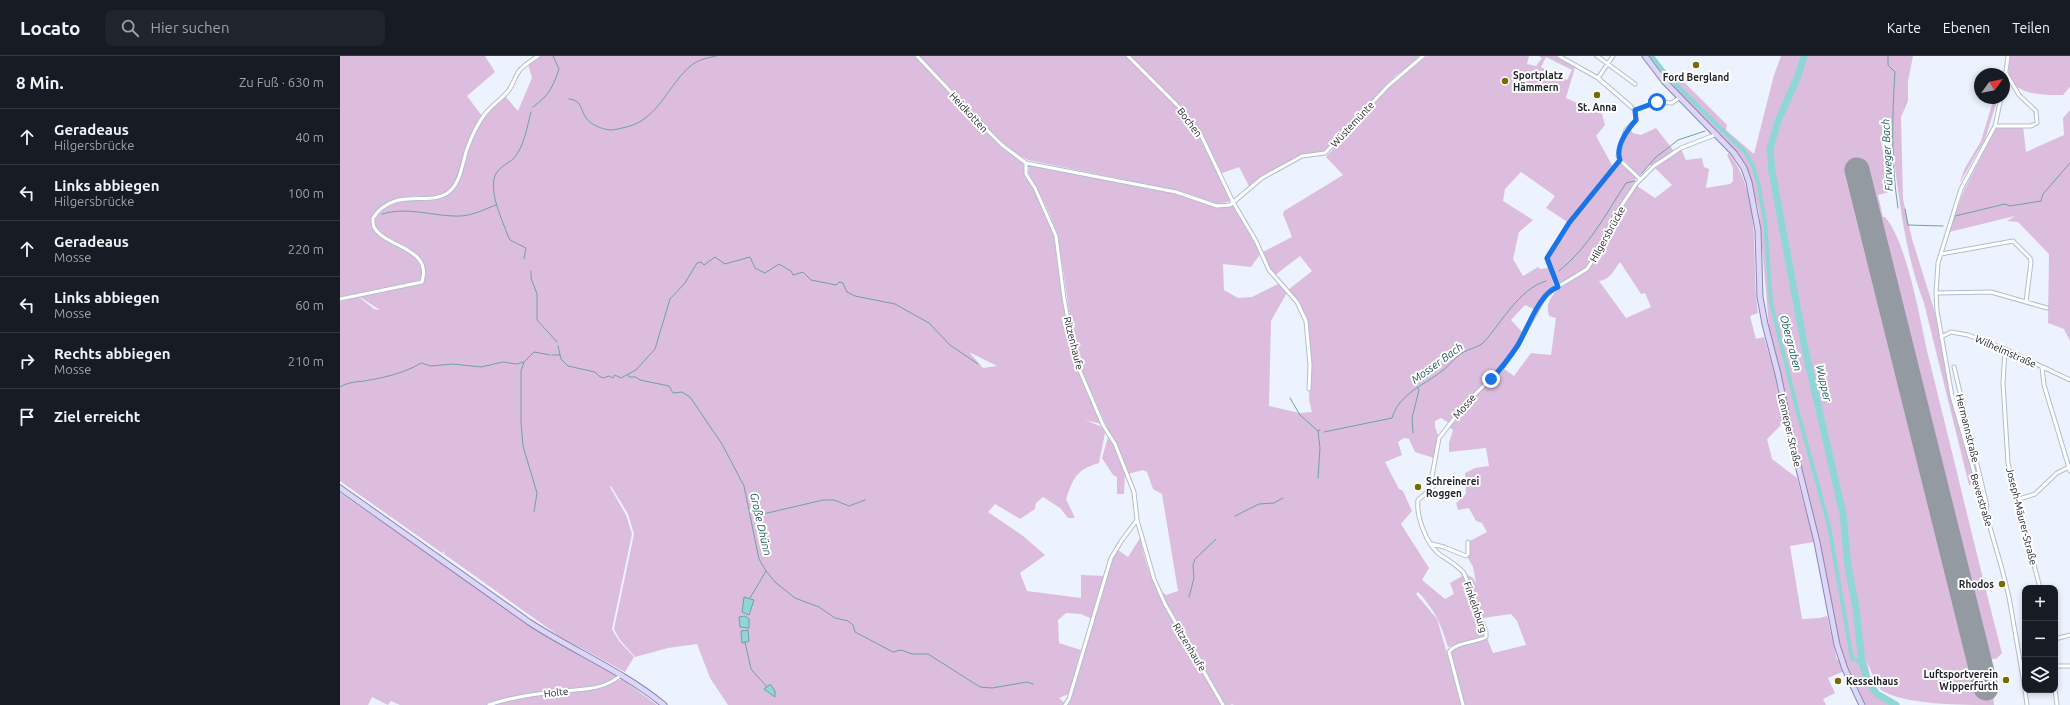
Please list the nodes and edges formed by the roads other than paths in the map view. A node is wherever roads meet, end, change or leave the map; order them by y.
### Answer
1 (538, 56) edge
2 (917, 56) edge
3 (1128, 56) edge
4 (1423, 56) edge
5 (1559, 56) edge
6 (1597, 56) edge
7 (1613, 56) edge
8 (1645, 56) edge
9 (2008, 56) edge
10 (1608, 63) junction
11 (2007, 68) edge
12 (1598, 78) junction
13 (2010, 80) edge
14 (1635, 84) dead end
15 (1680, 97) junction
16 (2000, 104) edge
17 (1635, 110) junction
18 (1995, 126) junction
19 (1716, 134) junction
20 (1620, 160) junction
21 (1026, 162) junction
22 (1640, 179) junction
23 (1233, 202) junction
24 (1941, 254) junction
25 (1567, 282) joint
26 (1558, 287) junction
27 (1936, 292) junction
28 (340, 299) edge
29 (2026, 302) junction
30 (2047, 308) dead end
31 (1941, 337) junction
32 (2006, 349) junction
33 (2042, 367) junction
34 (1954, 368) dead end
35 (2070, 380) edge
36 (1309, 389) dead end
37 (1443, 432) joint
38 (2070, 468) edge
39 (340, 488) edge
40 (2016, 500) junction
41 (1985, 512) junction
42 (1137, 520) junction
43 (1468, 542) dead end
44 (1432, 544) junction
45 (2039, 585) edge
46 (2070, 635) edge
47 (2058, 638) edge
48 (2058, 666) edge
49 (2070, 666) edge
50 (2022, 673) edge
51 (621, 675) junction
52 (2025, 693) edge
53 (2056, 693) edge
54 (489, 705) edge
55 (664, 705) edge
56 (1065, 705) edge
57 (1224, 705) edge
58 (1463, 705) edge
59 (1862, 705) edge
60 (2027, 705) edge
61 (2057, 705) edge

1 - 28 street
2 - 21 street, Heidkotten
3 - 23 street, Bochen
4 - 23 street, Wüstemünte
5 - 12 street
6 - 10 street
7 - 10 street
8 - 15 main road
9 - 11 street
10 - 12 street
10 - 14 street
12 - 17 street
13 - 18 street
15 - 17 street
15 - 19 main road
16 - 18 street, Beverstraße
17 - 20 street
18 - 24 street, Beverstraße
19 - 22 street, Hilgersbrücke
19 - 59 main road, Lenneper Straße
20 - 22 street
20 - 26 street
21 - 23 street
21 - 42 street, Ritzenhaufe
22 - 25 street, Hilgersbrücke
23 - 36 street
24 - 27 street, Beverstraße
24 - 29 street
25 - 26 street, Mosse
26 - 37 street, Mosse
27 - 29 street
27 - 31 street, Beverstraße
29 - 30 street
31 - 32 street, Wilhelmstraße
31 - 41 street, Beverstraße
32 - 33 street, Wilhelmstraße
32 - 40 street, Joseph-Mäurer-Straße
33 - 35 street, Wilhelmstraße
33 - 38 street
34 - 41 street, Hermannstraße
37 - 44 street, Finkelnburg
38 - 40 street
39 - 51 main road
40 - 45 street, Joseph-Mäurer-Straße
41 - 50 street, Beverstraße
42 - 56 street
42 - 57 street, Ritzenhaufe
43 - 44 street
44 - 58 street, Finkelnburg
46 - 47 street
48 - 49 street
51 - 54 street, Holte
51 - 55 main road
52 - 60 street, Beverstraße
53 - 61 street

